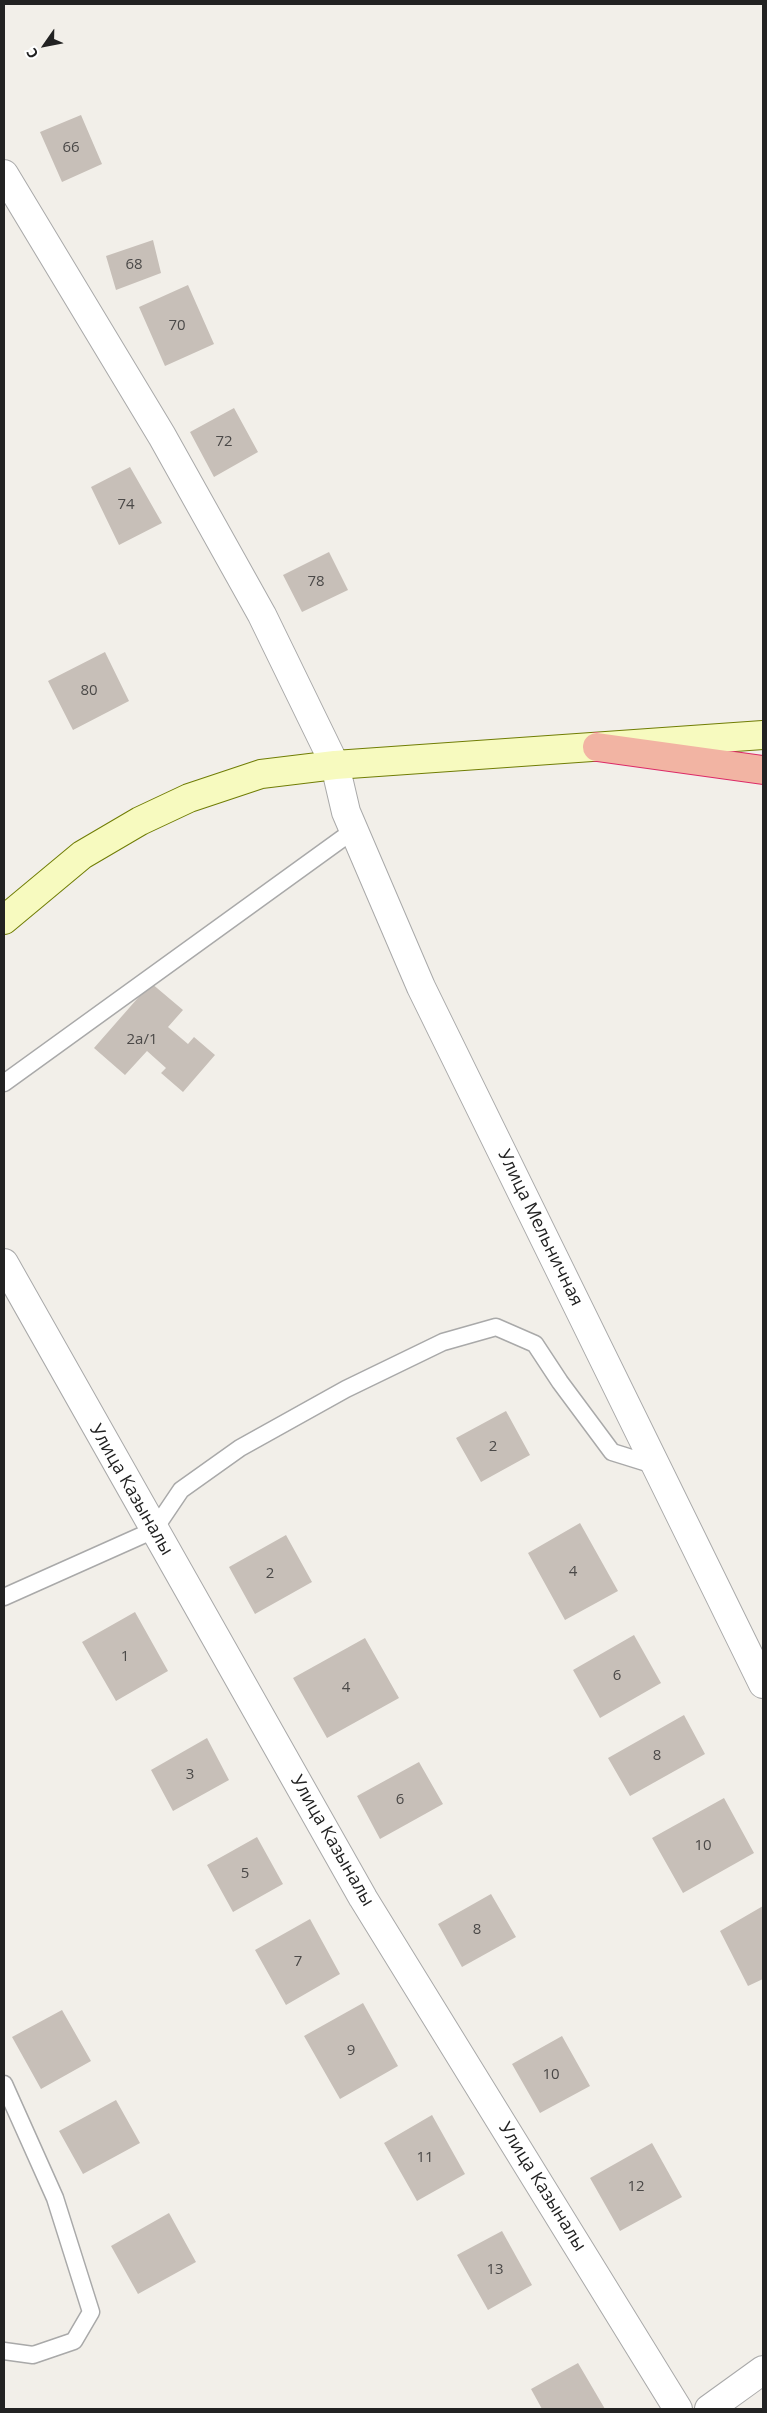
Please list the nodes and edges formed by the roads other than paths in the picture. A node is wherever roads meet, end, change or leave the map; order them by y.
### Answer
1 (4, 174) edge
2 (763, 735) edge
3 (597, 747) junction
4 (335, 765) junction
5 (763, 770) edge
6 (354, 830) junction
7 (4, 920) edge
8 (4, 1082) edge
9 (4, 1263) edge
10 (657, 1466) junction
11 (154, 1530) junction
12 (4, 1597) edge
13 (763, 1684) edge
14 (4, 2084) edge
15 (4, 2352) edge
16 (763, 2370) edge
17 (678, 2409) edge
18 (709, 2409) edge

1 - 4 street, Улица Мельничная
2 - 3 main road
3 - 4 main road
3 - 5 highway
4 - 6 street, Улица Мельничная
4 - 7 main road
6 - 8 lane
6 - 10 street, Улица Мельничная
9 - 11 street, Улица Казыналы
10 - 11 lane
10 - 13 street, Улица Мельничная
11 - 12 lane
11 - 17 street, Улица Казыналы
14 - 15 lane
16 - 18 street

